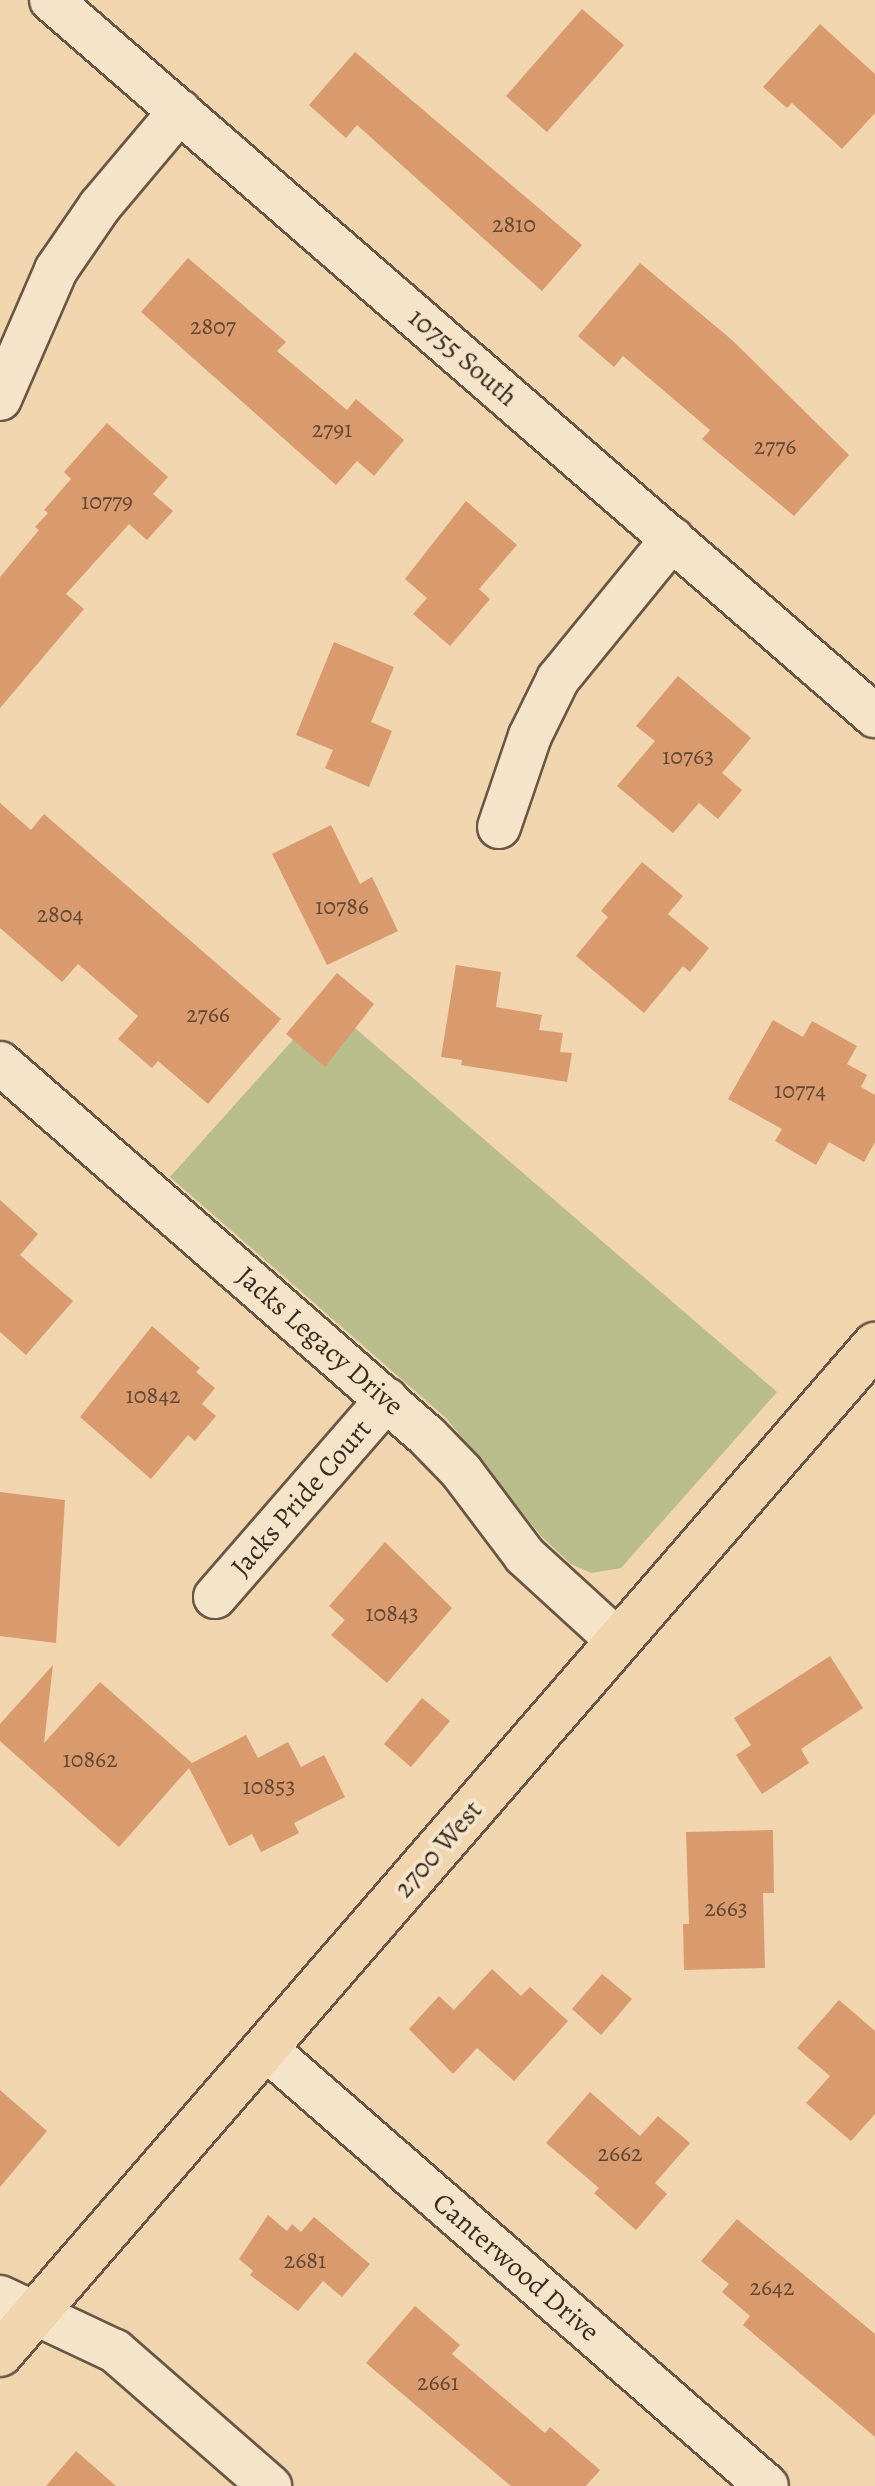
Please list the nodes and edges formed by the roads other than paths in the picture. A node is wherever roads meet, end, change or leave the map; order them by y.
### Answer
1 (51, 0) edge
2 (180, 111) junction
3 (0, 399) edge
4 (672, 539) junction
5 (875, 716) edge
6 (499, 827) dead end
7 (0, 1063) edge
8 (875, 1345) edge
9 (387, 1399) junction
10 (215, 1597) dead end
11 (618, 1641) junction
12 (265, 2048) junction
13 (18, 2304) edge
14 (0, 2354) edge
15 (270, 2486) edge
16 (767, 2486) edge

1 - 2 street, 10755 South
2 - 3 street
2 - 4 street, 10755 South
4 - 5 street, 10755 South
4 - 6 street
7 - 9 street, Jacks Legacy Drive
8 - 11 main road, 2700 West
9 - 10 street, Jacks Pride Court
9 - 11 street, Jacks Legacy Drive
11 - 12 main road, 2700 West
12 - 13 main road, 2700 West
12 - 16 street, Canterwood Drive
13 - 14 main road, 2700 West
13 - 15 street

